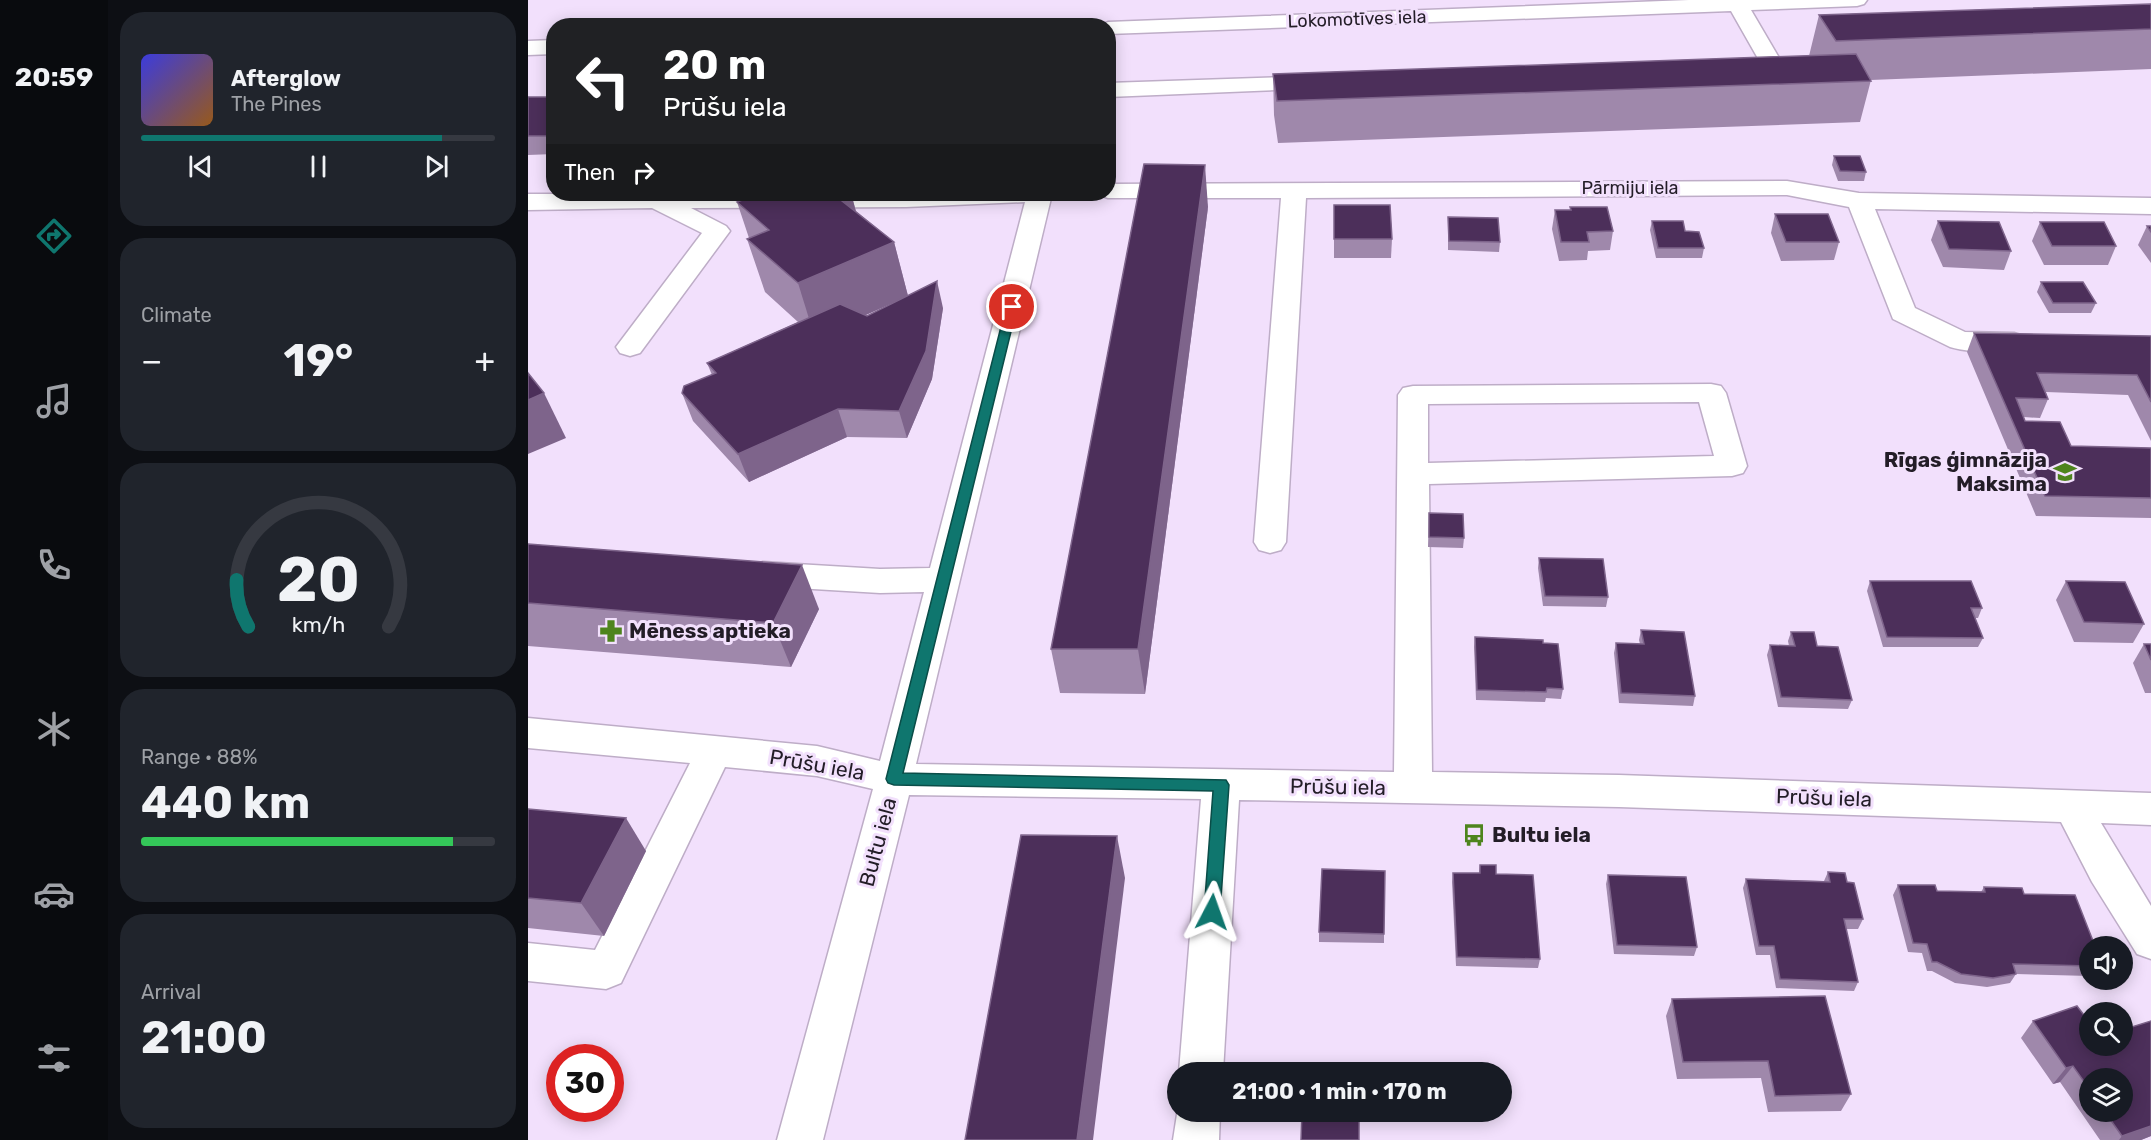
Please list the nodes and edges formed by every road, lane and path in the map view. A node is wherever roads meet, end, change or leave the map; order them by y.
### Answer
1 (1857, 0) edge
2 (1737, 4) junction
3 (1116, 28) edge
4 (546, 47) edge
5 (528, 48) edge
6 (1727, 70) edge
7 (1342, 82) edge
8 (1116, 90) edge
9 (1294, 190) junction
10 (1116, 191) edge
11 (590, 201) edge
12 (655, 201) edge
13 (793, 201) edge
14 (1038, 201) edge
15 (1859, 201) junction
16 (528, 202) edge
17 (2151, 206) edge
18 (717, 231) junction
19 (2043, 343) edge
20 (630, 347) dead end
21 (1414, 474) junction
22 (1270, 542) dead end
23 (730, 571) edge
24 (944, 580) junction
25 (528, 733) edge
26 (714, 750) junction
27 (894, 779) junction
28 (1221, 785) junction
29 (1413, 788) junction
30 (2073, 808) junction
31 (2151, 809) edge
32 (2151, 941) edge
33 (528, 962) edge
34 (1202, 1062) edge
35 (1197, 1122) edge
36 (800, 1140) edge
37 (1196, 1140) edge

1 - 2 street, Lokomotīves iela
2 - 3 street, Lokomotīves iela
2 - 6 street
4 - 5 street
7 - 8 street
9 - 10 street, Pārmiju iela
9 - 15 street, Pārmiju iela
9 - 22 street
11 - 16 street
12 - 18 street
13 - 18 street
14 - 24 street, Bultu iela
15 - 17 street, Pārmiju iela
15 - 19 street
18 - 20 street
21 - 21 street
21 - 29 street
23 - 24 street
24 - 27 street, Bultu iela
25 - 26 street, Prūšu iela
26 - 27 street, Prūšu iela
26 - 33 street
27 - 28 street, Prūšu iela
27 - 36 street, Bultu iela
28 - 29 street, Prūšu iela
28 - 34 street
29 - 30 street, Prūšu iela
30 - 31 street, Prūšu iela
30 - 32 street
35 - 37 street

